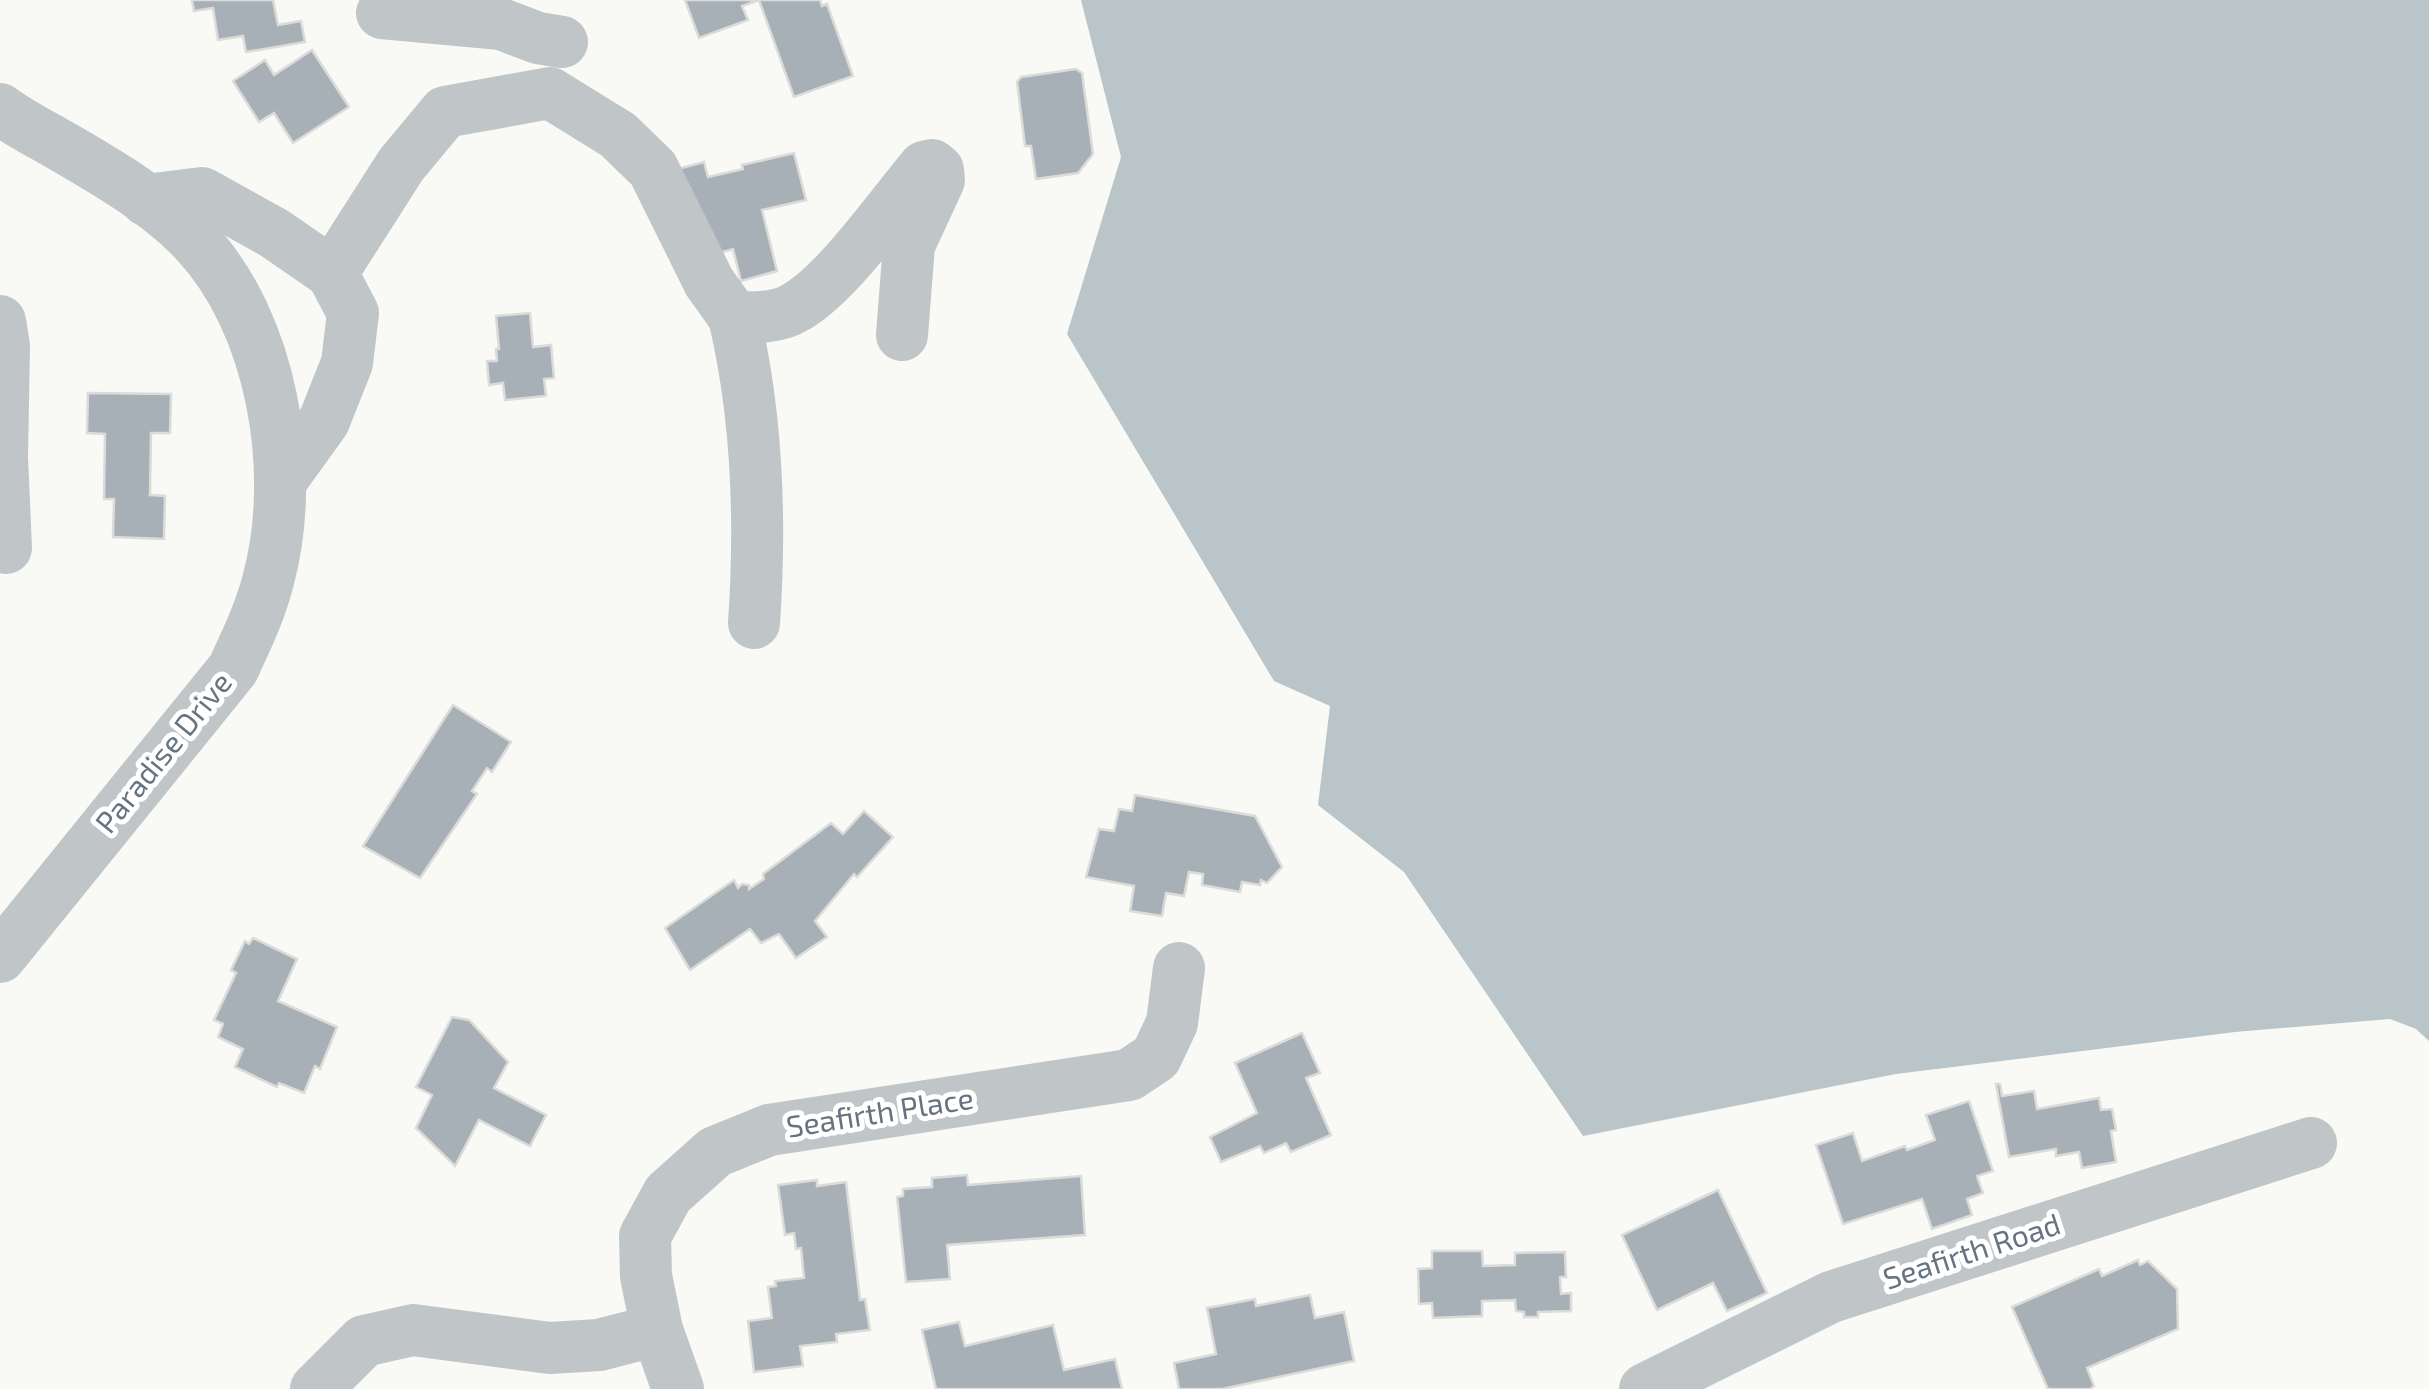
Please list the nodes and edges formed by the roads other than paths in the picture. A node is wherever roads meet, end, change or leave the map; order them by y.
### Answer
1 (382, 13) dead end
2 (550, 94) junction
3 (0, 108) edge
4 (146, 200) junction
5 (332, 273) junction
6 (734, 317) junction
7 (0, 321) edge
8 (902, 335) dead end
9 (280, 482) junction
10 (6, 548) dead end
11 (754, 623) dead end
12 (0, 957) edge
13 (1179, 968) dead end
14 (2311, 1143) dead end
15 (657, 1330) junction
16 (316, 1389) edge
17 (678, 1389) edge
18 (1645, 1389) edge

1 - 2 street
2 - 5 street
2 - 6 street
3 - 4 street, Paradise Drive
4 - 5 street
4 - 9 street, Paradise Drive
5 - 9 street
6 - 8 street
6 - 11 street
7 - 10 street
9 - 12 street, Paradise Drive
13 - 15 street, Seafirth Place
14 - 18 street, Seafirth Road
15 - 16 street
15 - 17 street

